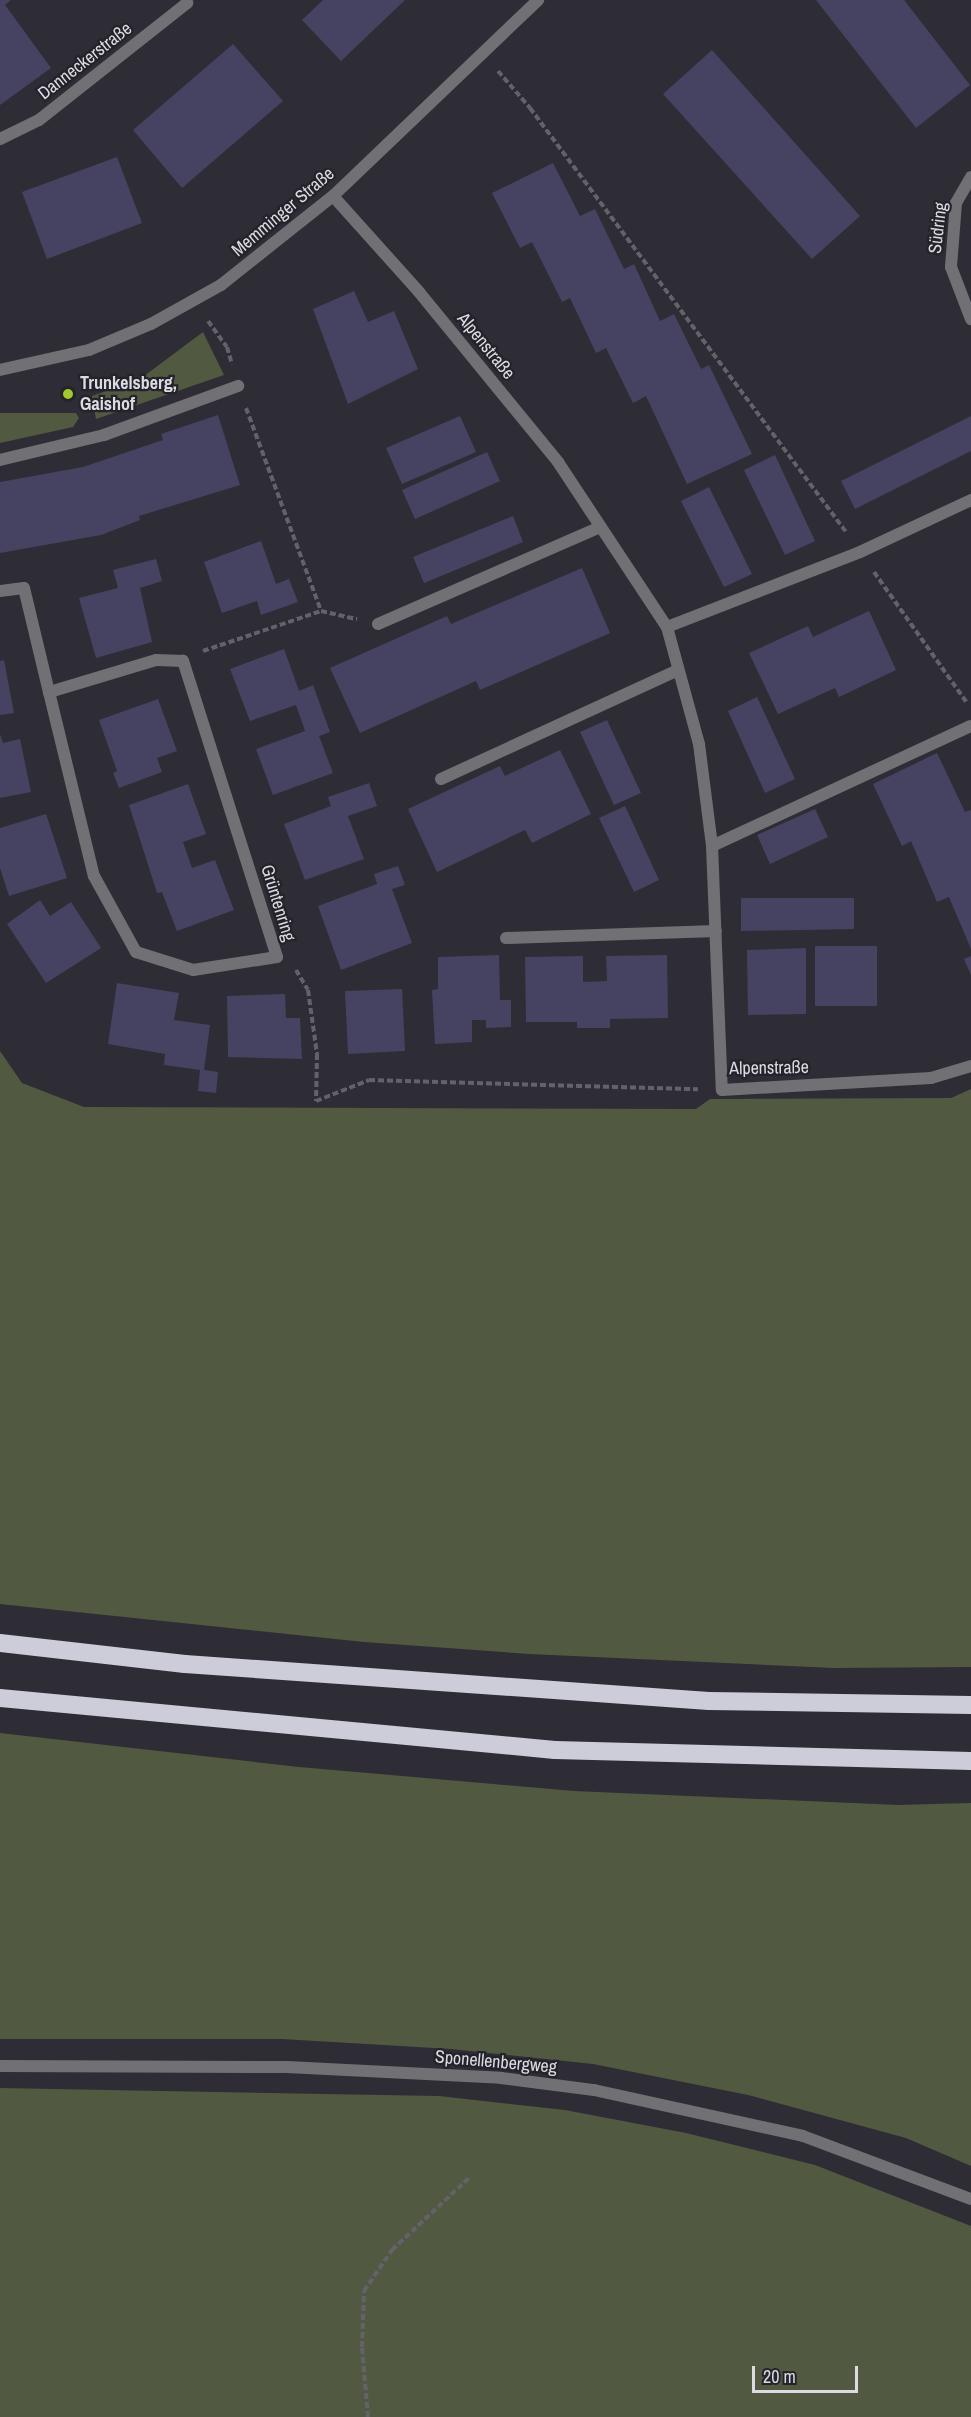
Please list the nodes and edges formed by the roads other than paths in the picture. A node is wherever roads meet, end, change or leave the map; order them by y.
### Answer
1 (538, 0) edge
2 (187, 3) dead end
3 (0, 139) edge
4 (971, 177) edge
5 (333, 196) junction
6 (971, 319) edge
7 (0, 370) edge
8 (238, 386) road end
9 (0, 460) edge
10 (971, 500) edge
11 (598, 528) junction
12 (0, 591) edge
13 (378, 624) road end
14 (667, 627) junction
15 (678, 670) junction
16 (49, 692) junction
17 (971, 726) edge
18 (441, 779) dead end
19 (712, 846) junction
20 (716, 931) junction
21 (506, 938) dead end
22 (971, 1066) edge
23 (0, 1643) edge
24 (0, 1698) edge
25 (971, 1705) edge
26 (971, 1761) edge
27 (0, 2066) edge
28 (971, 2199) edge

1 - 5 street, Memminger Straße
2 - 3 street, Danneckerstraße
4 - 6 street, Südring
5 - 7 street, Memminger Straße
5 - 11 street, Alpenstraße
8 - 9 street
10 - 14 street
11 - 13 street
11 - 14 street, Alpenstraße
12 - 16 street, Grüntenring
14 - 15 street, Alpenstraße
15 - 18 street
15 - 19 street, Alpenstraße
16 - 16 street, Grüntenring
17 - 19 street
19 - 20 street, Alpenstraße
20 - 21 street
20 - 22 street, Alpenstraße
23 - 25 highway
24 - 26 highway
27 - 28 street, Sponellenbergweg

